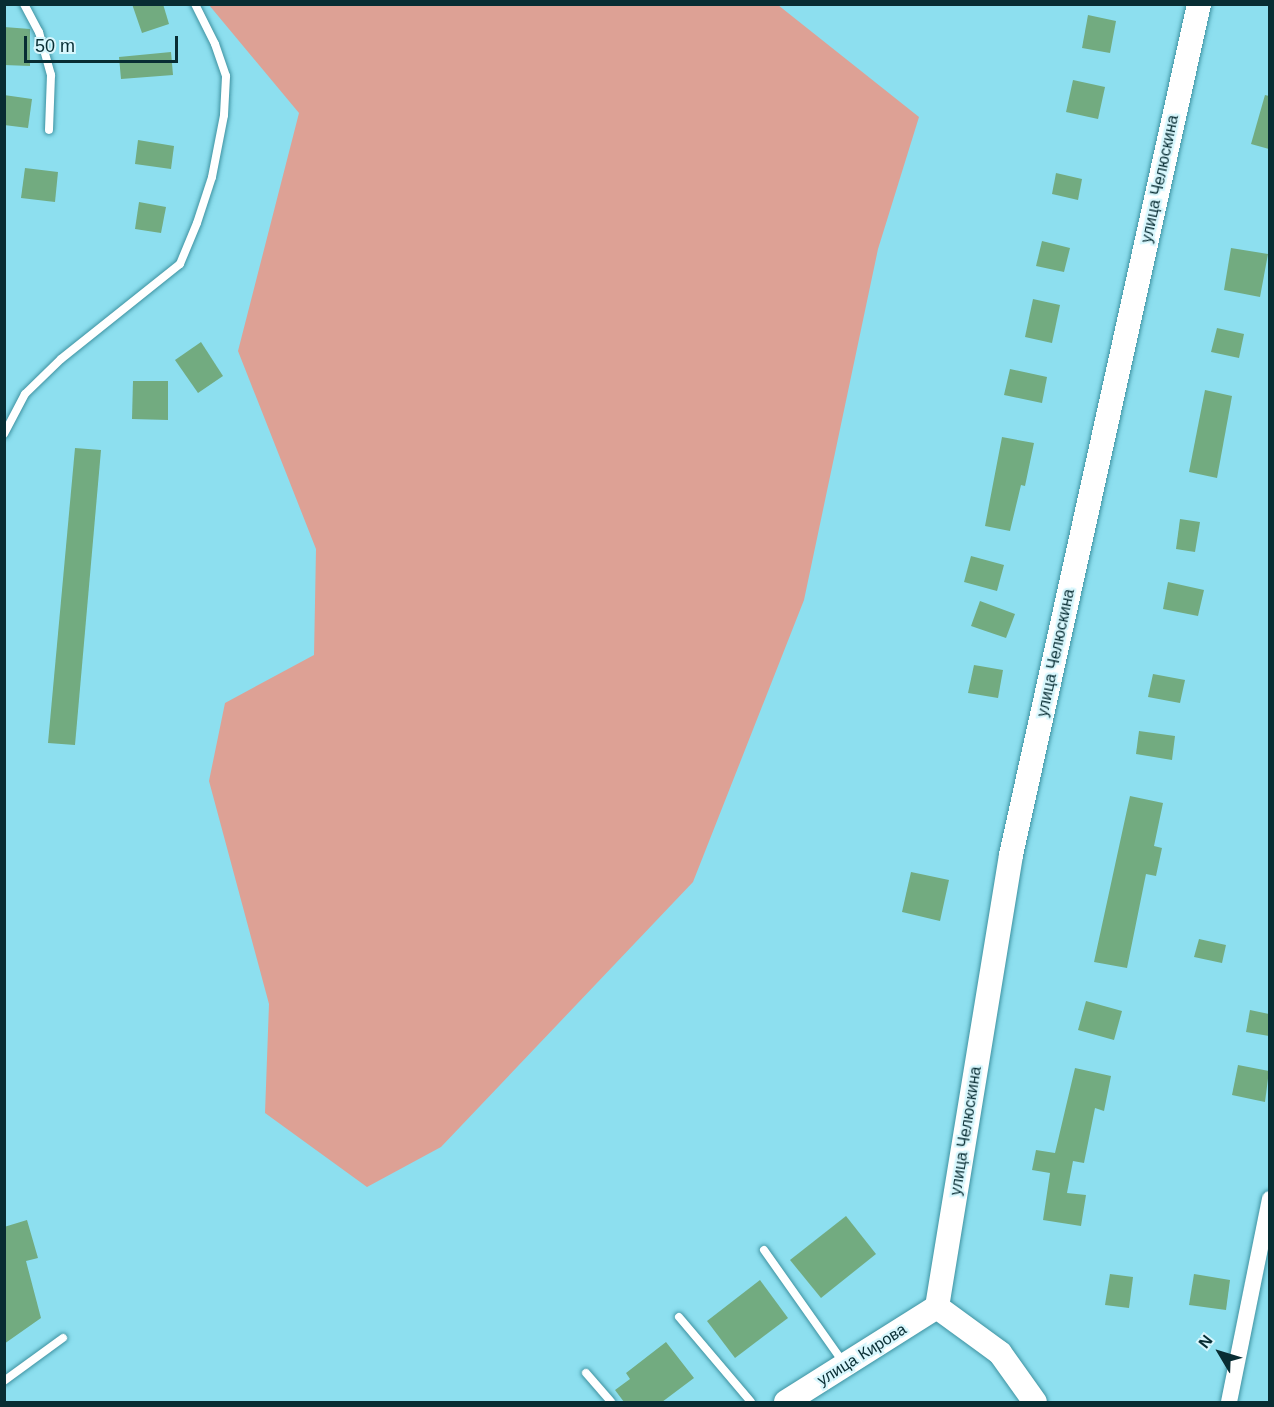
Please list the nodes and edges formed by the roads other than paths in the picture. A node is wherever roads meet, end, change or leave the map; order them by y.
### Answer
1 (24, 4) edge
2 (195, 4) edge
3 (1199, 4) edge
4 (49, 130) dead end
5 (4, 434) edge
6 (1269, 1199) edge
7 (764, 1250) dead end
8 (937, 1307) junction
9 (679, 1317) dead end
10 (63, 1338) dead end
11 (845, 1365) junction
12 (586, 1373) dead end
13 (4, 1381) edge
14 (611, 1402) edge
15 (751, 1402) edge
16 (786, 1402) edge
17 (1035, 1402) edge
18 (1229, 1402) edge

1 - 4 lane
2 - 5 lane
3 - 8 street, улица Челюскина
6 - 18 street
7 - 11 lane
8 - 11 street, улица Кирова
8 - 17 street
9 - 15 lane
10 - 13 lane
11 - 16 street, улица Кирова
12 - 14 lane

